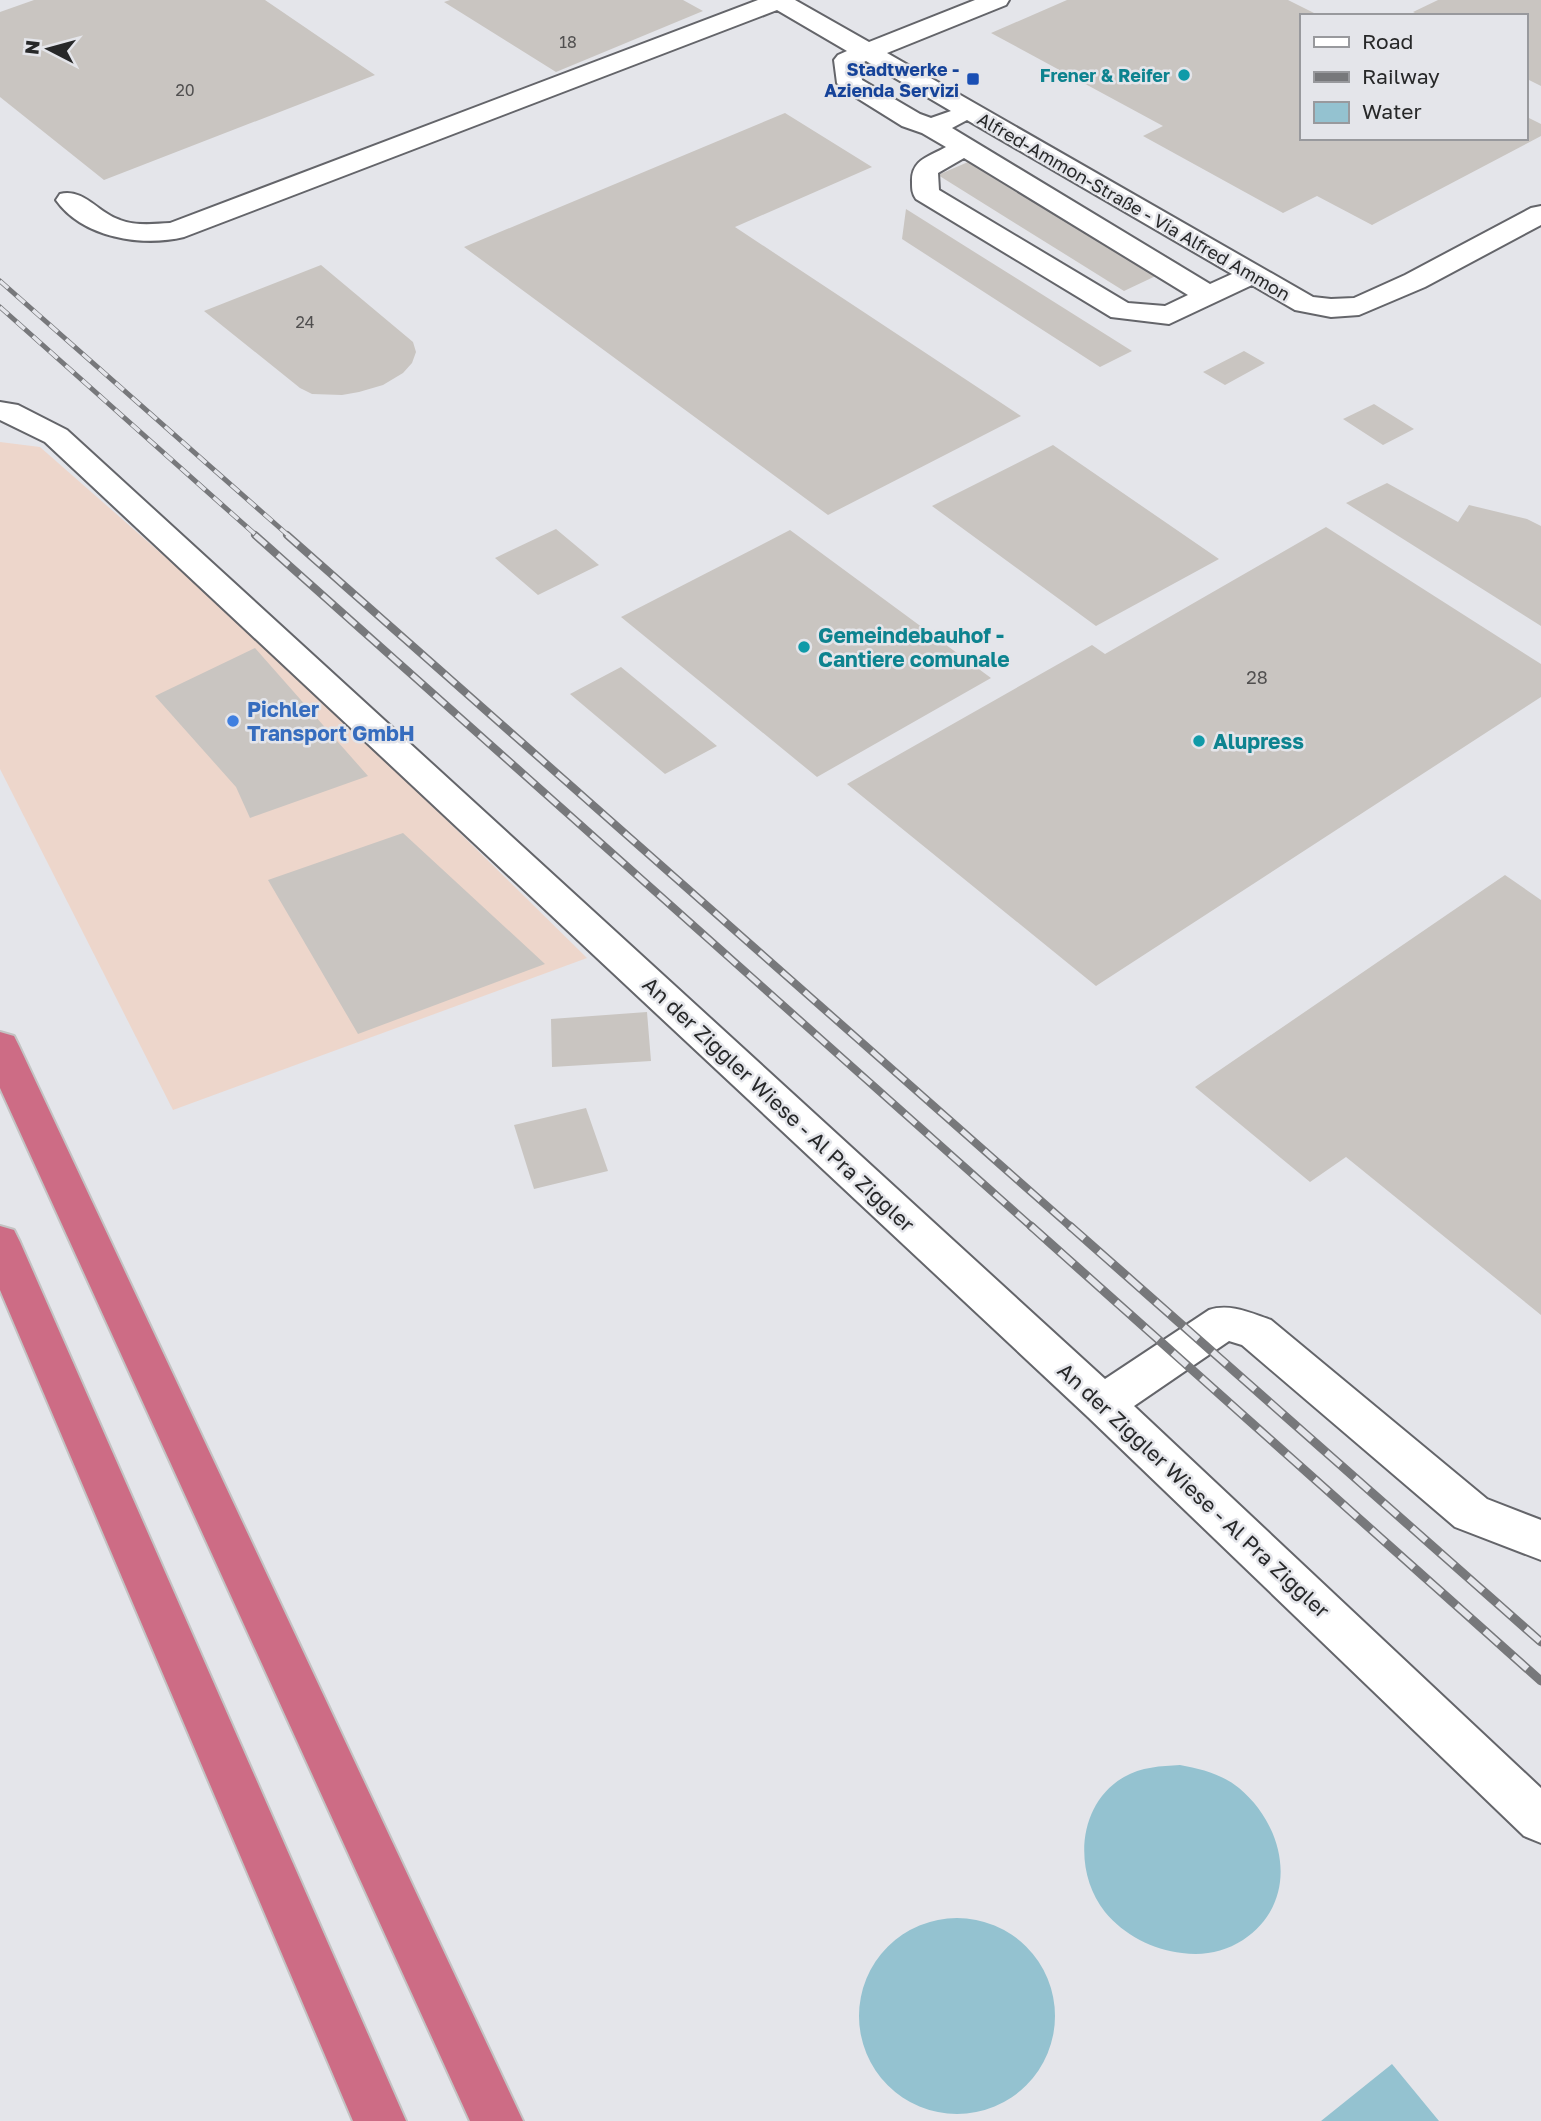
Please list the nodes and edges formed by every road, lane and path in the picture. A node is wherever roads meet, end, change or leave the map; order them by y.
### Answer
1 (777, 0) edge
2 (997, 0) edge
3 (867, 52) junction
4 (970, 112) junction
5 (931, 127) junction
6 (963, 148) junction
7 (70, 200) dead end
8 (1541, 214) edge
9 (1253, 274) junction
10 (1209, 296) junction
11 (0, 411) edge
12 (0, 1046) edge
13 (0, 1242) edge
14 (1103, 1404) junction
15 (1531, 1530) edge
16 (1541, 1820) edge
17 (380, 2121) edge
18 (497, 2121) edge

1 - 3 street, Alfred-Ammon-Straße - Via Alfred Ammon
1 - 7 street
2 - 3 street
3 - 4 street, Alfred-Ammon-Straße - Via Alfred Ammon
3 - 5 street
4 - 5 street
4 - 9 street, Alfred-Ammon-Straße - Via Alfred Ammon
5 - 6 street
6 - 10 street
6 - 10 street
8 - 9 street, Alfred-Ammon-Straße - Via Alfred Ammon
9 - 10 street
11 - 14 street, An der Ziggler Wiese - Al Pra Ziggler
12 - 18 highway
13 - 17 highway
14 - 15 street
14 - 16 street, An der Ziggler Wiese - Al Pra Ziggler

